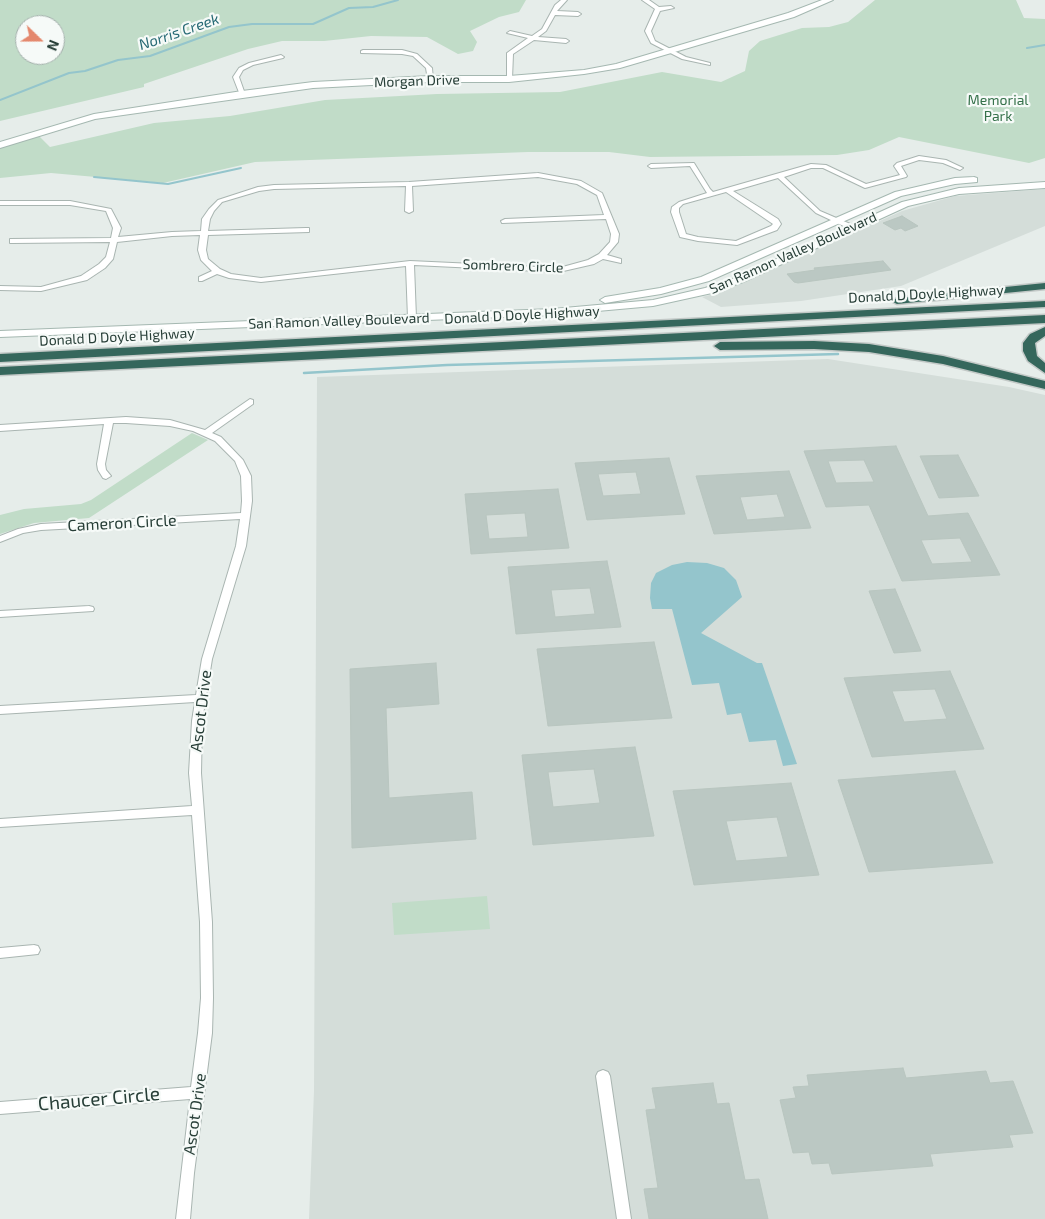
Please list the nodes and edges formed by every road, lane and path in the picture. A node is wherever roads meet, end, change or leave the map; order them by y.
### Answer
1 (564, 0) edge
2 (645, 0) edge
3 (829, 0) edge
4 (672, 8) dead end
5 (658, 9) junction
6 (554, 13) junction
7 (578, 14) dead end
8 (510, 33) dead end
9 (534, 38) junction
10 (566, 41) dead end
11 (668, 51) junction
12 (363, 52) dead end
13 (281, 57) dead end
14 (708, 64) dead end
15 (430, 79) junction
16 (509, 79) junction
17 (242, 94) junction
18 (0, 145) edge
19 (651, 166) dead end
20 (960, 168) dead end
21 (588, 176) dead end
22 (779, 176) junction
23 (1045, 178) edge
24 (996, 179) junction
25 (579, 182) junction
26 (410, 184) junction
27 (1045, 185) edge
28 (727, 190) junction
29 (966, 190) junction
30 (712, 194) junction
31 (0, 203) edge
32 (116, 206) dead end
33 (109, 210) junction
34 (409, 212) dead end
35 (609, 217) junction
36 (836, 220) junction
37 (505, 221) dead end
38 (852, 228) junction
39 (306, 230) dead end
40 (204, 232) junction
41 (114, 240) junction
42 (13, 241) dead end
43 (602, 256) junction
44 (618, 261) dead end
45 (410, 263) junction
46 (217, 271) junction
47 (202, 279) dead end
48 (1045, 286) edge
49 (0, 288) edge
50 (1045, 304) edge
51 (411, 313) junction
52 (829, 314) junction
53 (1045, 319) edge
54 (0, 326) edge
55 (1045, 331) edge
56 (0, 334) edge
57 (618, 342) junction
58 (0, 358) edge
59 (1045, 369) edge
60 (0, 371) edge
61 (1045, 385) edge
62 (250, 402) dead end
63 (109, 421) junction
64 (0, 428) edge
65 (207, 433) junction
66 (106, 476) dead end
67 (246, 516) junction
68 (0, 539) edge
69 (88, 609) dead end
70 (0, 614) edge
71 (200, 698) junction
72 (0, 710) edge
73 (197, 810) junction
74 (0, 823) edge
75 (34, 950) dead end
76 (0, 953) edge
77 (603, 1076) dead end
78 (198, 1092) junction
79 (0, 1108) edge
80 (183, 1219) edge
81 (624, 1219) edge

1 - 6 street
2 - 5 street
3 - 11 main road, Morgan Drive
4 - 5 street
5 - 11 street
6 - 7 street
6 - 9 street
8 - 9 street
9 - 10 street
9 - 16 street
11 - 14 street
11 - 16 main road, Morgan Drive
12 - 15 street
13 - 17 street
15 - 16 main road, Morgan Drive
15 - 17 main road, Morgan Drive
17 - 18 main road, Morgan Drive
19 - 30 street
20 - 22 street
21 - 25 street
22 - 28 street
22 - 36 street
23 - 24 main road, San Ramon Valley Boulevard
24 - 29 main road
24 - 36 main road, San Ramon Valley Boulevard
25 - 26 street
25 - 35 street
26 - 34 street
26 - 40 street
27 - 29 main road, San Ramon Valley Boulevard
28 - 30 street
28 - 30 street
29 - 38 main road, San Ramon Valley Boulevard
31 - 33 street
32 - 33 street
33 - 41 street
35 - 37 street
35 - 43 street
36 - 38 street
36 - 51 main road, San Ramon Valley Boulevard
38 - 51 main road, San Ramon Valley Boulevard
39 - 40 street
40 - 41 street
40 - 46 street
41 - 42 street
41 - 49 street
43 - 44 street
43 - 45 street, Sombrero Circle
45 - 46 street, Sombrero Circle
45 - 51 street
46 - 47 street
48 - 52 highway
50 - 52 highway, Donald D Doyle Highway
51 - 54 main road, San Ramon Valley Boulevard
51 - 56 main road, San Ramon Valley Boulevard
52 - 58 highway, Donald D Doyle Highway
53 - 57 highway, Donald D Doyle Highway
55 - 59 highway
57 - 60 highway, Donald D Doyle Highway
57 - 61 highway
62 - 65 street
63 - 64 street, Ascot Drive
63 - 65 street, Ascot Drive
63 - 66 street
65 - 67 street, Ascot Drive
67 - 68 street, Cameron Circle
67 - 71 street, Ascot Drive
69 - 70 street
71 - 72 street
71 - 73 street, Ascot Drive
73 - 74 street
73 - 78 street, Ascot Drive
75 - 76 street
77 - 81 street
78 - 79 street, Chaucer Circle
78 - 80 street, Ascot Drive

